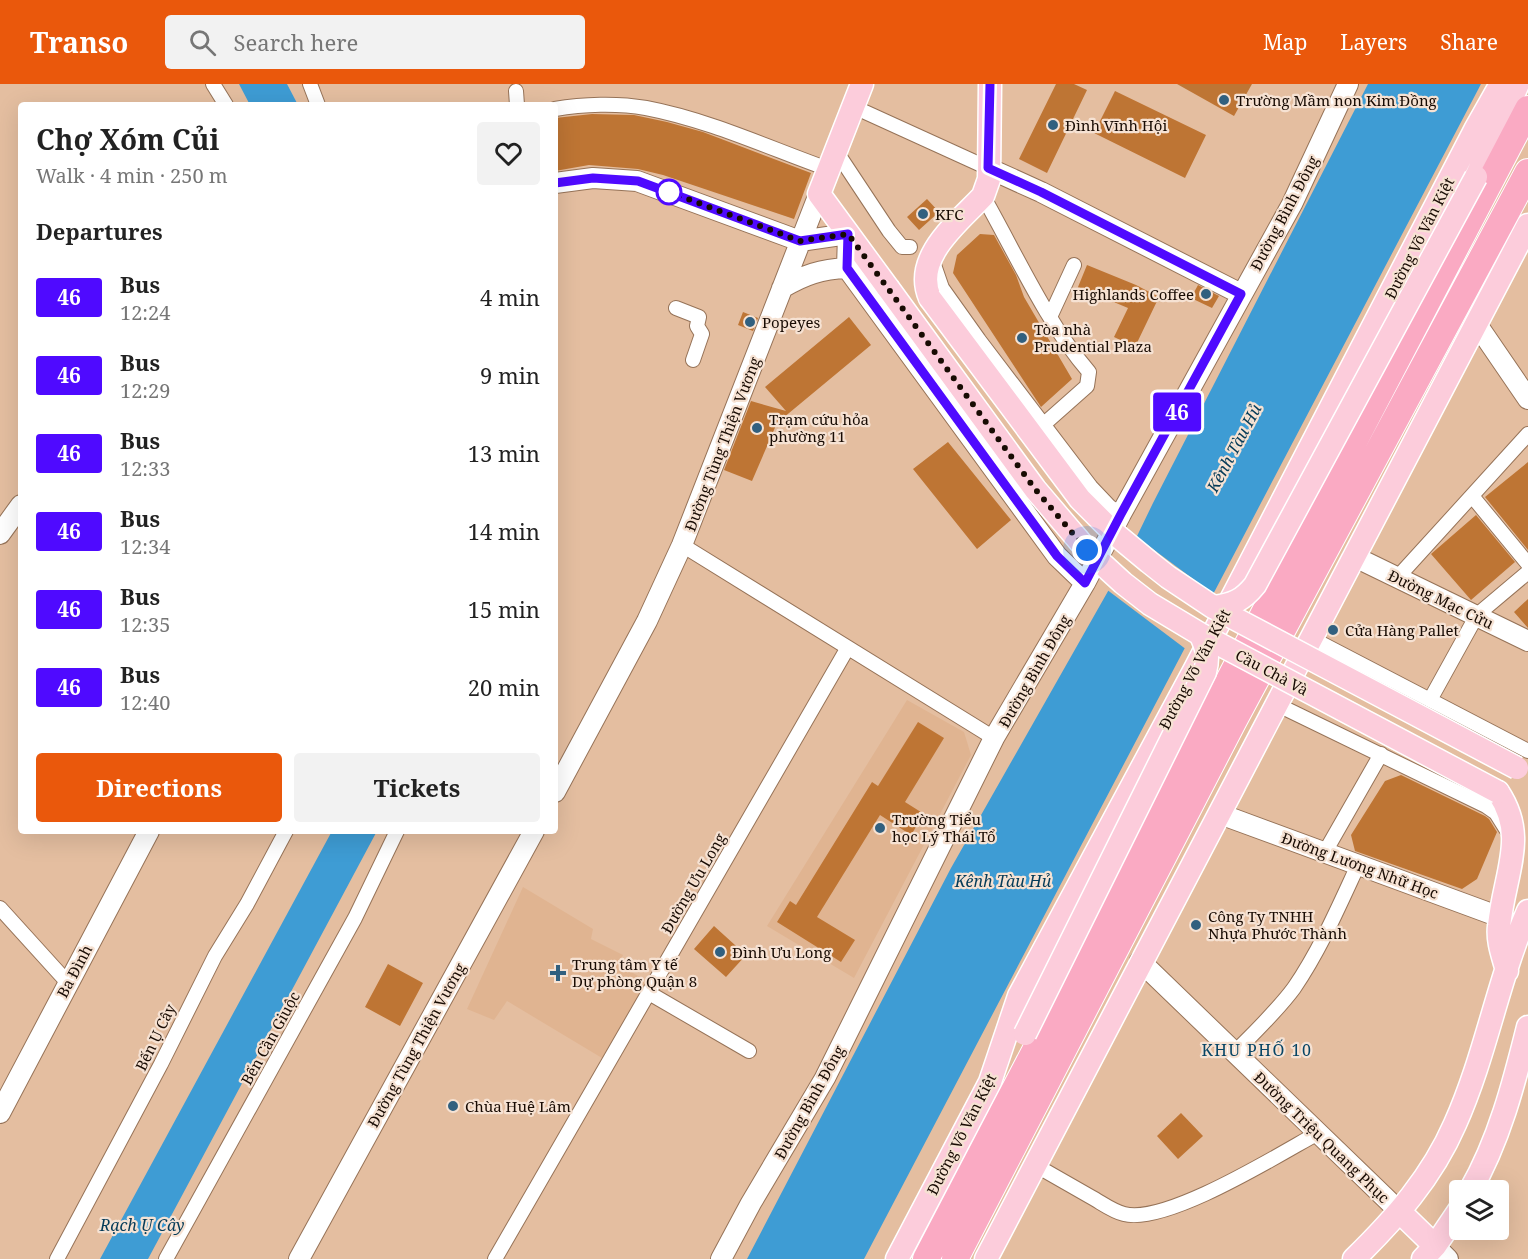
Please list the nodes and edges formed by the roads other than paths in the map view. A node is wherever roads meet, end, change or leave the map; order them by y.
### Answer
1 (213, 84) edge
2 (310, 84) edge
3 (862, 84) edge
4 (990, 84) edge
5 (1348, 84) edge
6 (1504, 84) edge
7 (1518, 84) edge
8 (224, 102) edge
9 (317, 102) edge
10 (854, 107) junction
11 (558, 109) edge
12 (1528, 109) edge
13 (832, 160) junction
14 (988, 168) junction
15 (1528, 172) edge
16 (558, 183) edge
17 (819, 194) junction
18 (983, 196) junction
19 (1528, 225) edge
20 (848, 234) junction
21 (800, 241) junction
22 (910, 248) dead end
23 (931, 256) junction
24 (1074, 265) dead end
25 (847, 268) junction
26 (782, 288) junction
27 (1241, 294) junction
28 (676, 308) dead end
29 (1050, 317) junction
30 (1476, 323) junction
31 (693, 360) dead end
32 (1528, 399) edge
33 (1043, 425) junction
34 (1528, 434) edge
35 (1472, 496) junction
36 (18, 510) edge
37 (1121, 514) junction
38 (0, 534) edge
39 (682, 545) junction
40 (1353, 556) junction
41 (1528, 564) edge
42 (1528, 572) edge
43 (1397, 578) junction
44 (1085, 583) junction
45 (1214, 607) junction
46 (1477, 615) junction
47 (1200, 634) junction
48 (1311, 638) junction
49 (1528, 641) edge
50 (847, 649) junction
51 (1430, 700) junction
52 (1276, 704) junction
53 (994, 738) junction
54 (1381, 754) junction
55 (1524, 764) edge
56 (558, 786) edge
57 (1220, 814) junction
58 (147, 834) edge
59 (284, 834) edge
60 (396, 834) edge
61 (532, 834) edge
62 (1325, 852) junction
63 (1358, 864) junction
64 (1510, 888) junction
65 (0, 908) edge
66 (1528, 911) edge
67 (1500, 917) junction
68 (1140, 961) junction
69 (1507, 971) junction
70 (68, 983) junction
71 (649, 993) junction
72 (1528, 1027) edge
73 (749, 1051) dead end
74 (1234, 1052) junction
75 (990, 1082) junction
76 (0, 1113) edge
77 (1318, 1133) junction
78 (1035, 1165) junction
79 (1475, 1180) edge
80 (1400, 1212) junction
81 (1449, 1230) edge
82 (1436, 1255) edge
83 (57, 1259) edge
84 (166, 1259) edge
85 (298, 1259) edge
86 (495, 1259) edge
87 (721, 1259) edge
88 (897, 1259) edge
89 (926, 1259) edge
90 (955, 1259) edge
91 (986, 1259) edge
92 (1354, 1259) edge

1 - 8 street
2 - 9 street
3 - 10 main road, Đường Tùng Thiện Vương
4 - 14 main road
5 - 27 street, Đường Bình Đông
6 - 75 main road, Đường Võ Văn Kiệt
7 - 45 main road, bridge
10 - 13 main road, Đường Tùng Thiện Vương
10 - 14 street
11 - 13 street
12 - 89 highway, Đường Võ Văn Kiệt
13 - 17 main road, Đường Tùng Thiện Vương
13 - 22 street
14 - 18 main road
14 - 27 street
15 - 90 highway
16 - 21 street
17 - 20 main road, Cầu Chà Và
17 - 21 street, Đường Tùng Thiện Vương
18 - 23 main road
18 - 29 street
19 - 30 main road
20 - 21 street
20 - 25 street
20 - 47 main road, Cầu Chà Và, bridge
21 - 26 street, Đường Tùng Thiện Vương
23 - 33 street
23 - 45 main road, Cầu Chà Và, bridge
24 - 29 street
25 - 26 street
25 - 44 street
26 - 39 street, Đường Tùng Thiện Vương
27 - 37 street, Đường Bình Đông
28 - 31 street
29 - 33 street
30 - 32 street
30 - 40 main road
33 - 37 street
34 - 35 street
35 - 41 street
35 - 43 street
36 - 38 street
37 - 44 street, Đường Bình Đông
39 - 50 street
39 - 56 street, Đường Tùng Thiện Vương
40 - 43 street, Đường Mạc Cửu
40 - 48 main road
42 - 46 street
43 - 46 street, Đường Mạc Cửu
44 - 53 street, Đường Bình Đông
45 - 55 main road, Cầu Chà Và, bridge
46 - 49 street, Đường Mạc Cửu
46 - 51 street
47 - 64 main road, Cầu Chà Và, bridge
47 - 75 main road, bridge
48 - 51 street
48 - 52 main road
50 - 53 street
50 - 71 street, Đường Ưu Long
51 - 55 street
52 - 54 street
52 - 57 main road
53 - 87 street, Đường Bình Đông
54 - 62 street
54 - 64 street
57 - 62 street, Đường Lương Nhữ Học
57 - 68 main road
58 - 70 street, Ba Đình
59 - 83 street, Bến Ụ Cây
60 - 84 street, Bến Cần Giuộc
61 - 85 street, Đường Tùng Thiện Vương
62 - 63 street, Đường Lương Nhữ Học
63 - 67 street, Đường Lương Nhữ Học
63 - 74 street
64 - 67 main road, Cầu Chà Và
65 - 70 street
66 - 69 main road
67 - 69 main road, Cầu Chà Và
68 - 74 street, Đường Triệu Quang Phục
68 - 78 main road
69 - 80 main road
70 - 76 street, Ba Đình
71 - 73 street
71 - 86 street, Đường Ưu Long
72 - 79 main road
74 - 77 street, Đường Triệu Quang Phục
75 - 88 main road, Đường Võ Văn Kiệt
77 - 78 street
77 - 80 street, Đường Triệu Quang Phục
78 - 91 main road
80 - 82 main road
80 - 92 main road
81 - 82 main road

